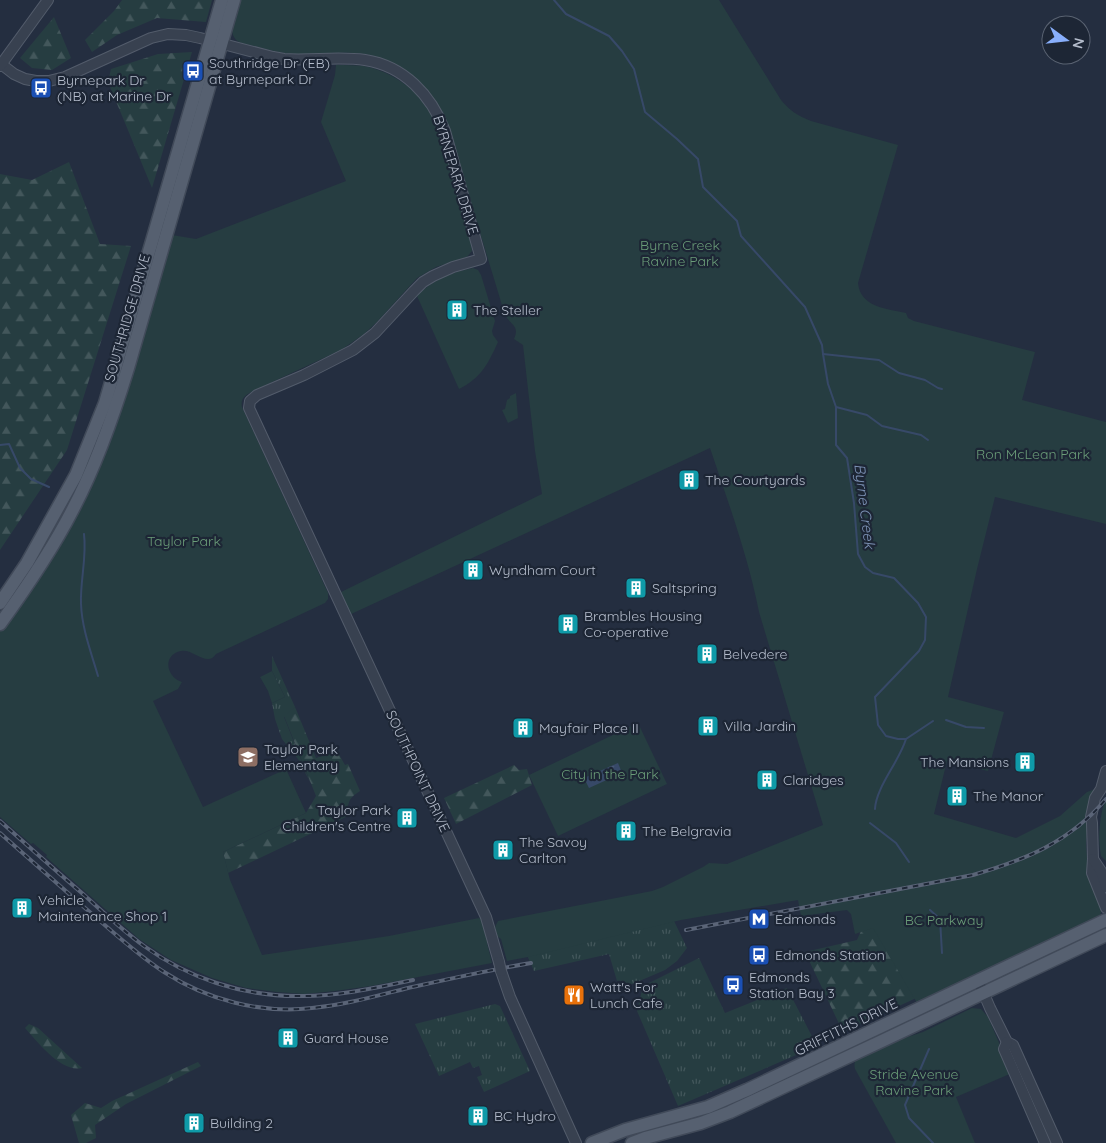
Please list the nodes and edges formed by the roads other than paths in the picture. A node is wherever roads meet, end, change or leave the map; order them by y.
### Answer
1 (48, 0) edge
2 (222, 0) edge
3 (234, 0) edge
4 (216, 42) junction
5 (0, 65) edge
6 (249, 403) joint
7 (0, 604) edge
8 (0, 624) edge
9 (1106, 771) edge
10 (1093, 859) junction
11 (1106, 887) edge
12 (1106, 908) edge
13 (1106, 920) edge
14 (1106, 935) edge
15 (978, 980) junction
16 (984, 992) junction
17 (1007, 1042) junction
18 (576, 1143) edge
19 (592, 1143) edge
20 (632, 1143) edge
21 (1045, 1143) edge
22 (1057, 1143) edge

1 - 5 street
2 - 4 main road, SOUTHRIDGE DRIVE
3 - 4 main road, SOUTHRIDGE DRIVE
4 - 5 street, BYRNEPARK DRIVE
4 - 6 street, BYRNEPARK DRIVE
4 - 7 main road, SOUTHRIDGE DRIVE
4 - 8 main road, SOUTHRIDGE DRIVE
6 - 18 street, SOUTHPOINT DRIVE
9 - 10 street
10 - 11 street
10 - 12 street
13 - 15 main road, GRIFFITHS DRIVE
14 - 16 main road, GRIFFITHS DRIVE
15 - 16 street
15 - 19 main road, GRIFFITHS DRIVE
16 - 17 street
16 - 20 main road, GRIFFITHS DRIVE
17 - 21 street
17 - 22 street

